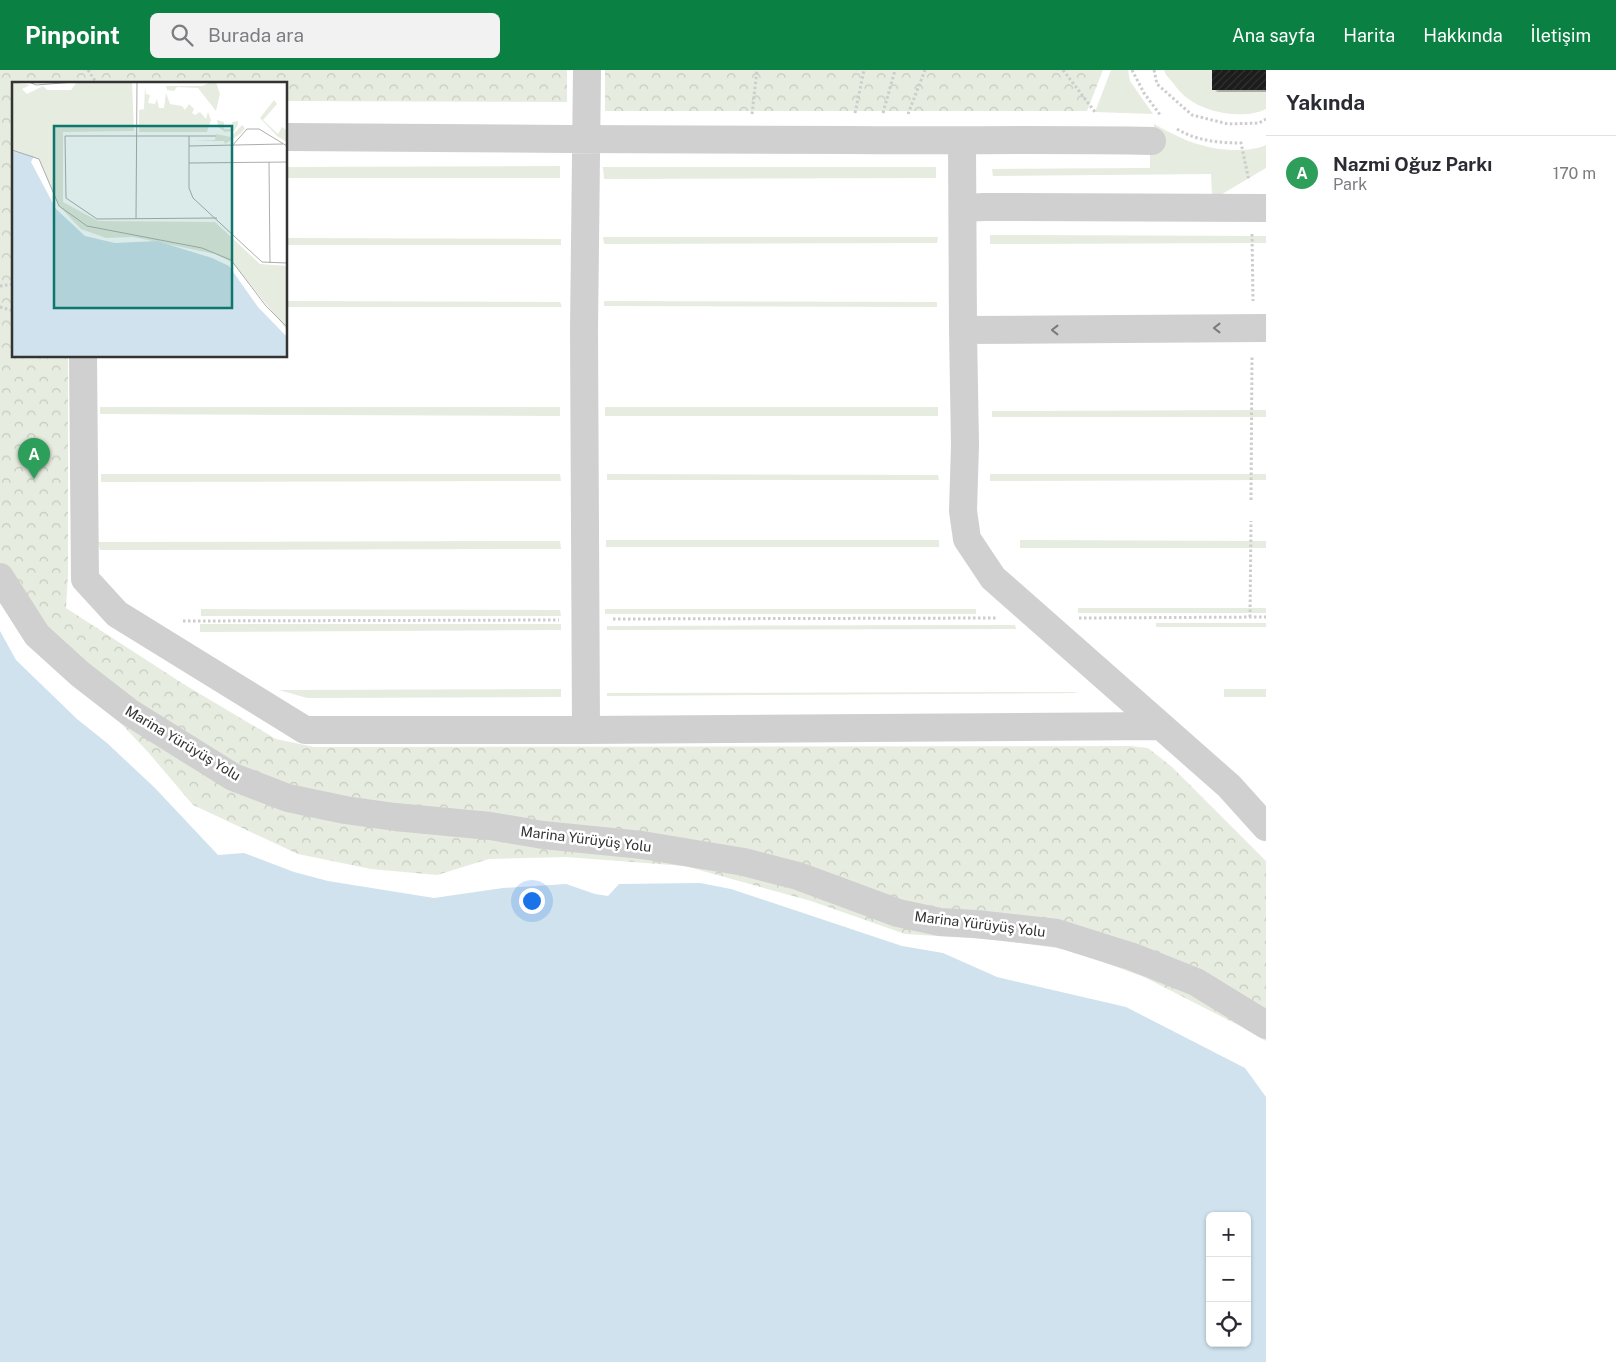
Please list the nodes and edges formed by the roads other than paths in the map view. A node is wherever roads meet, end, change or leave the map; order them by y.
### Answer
1 (587, 70) edge
2 (1163, 130) road end
3 (288, 136) edge
4 (587, 140) junction
5 (962, 141) junction
6 (963, 208) junction
7 (1259, 208) edge
8 (1259, 328) edge
9 (963, 330) junction
10 (83, 358) edge
11 (0, 577) edge
12 (1160, 726) junction
13 (586, 730) junction
14 (1266, 827) edge
15 (1266, 1025) edge

1 - 4 street
2 - 5 street
3 - 4 street
4 - 5 street
4 - 13 street
5 - 6 street
6 - 7 street
6 - 9 street
8 -> 9 street
9 - 12 street
10 - 13 street
11 - 15 street, Marina Yürüyüş Yolu
12 - 13 street
12 - 14 street

